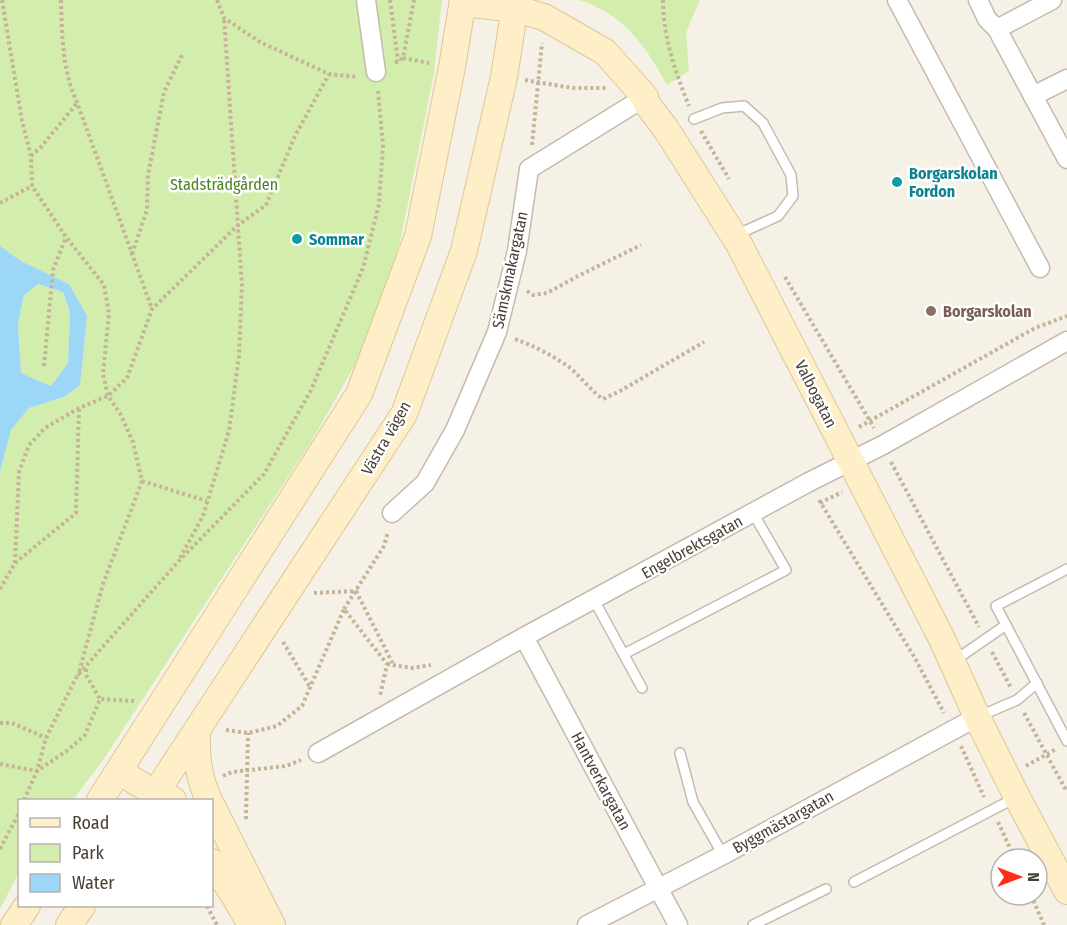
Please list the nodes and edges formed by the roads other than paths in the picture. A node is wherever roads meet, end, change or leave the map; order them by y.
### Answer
1 (366, 0) edge
2 (897, 0) edge
3 (978, 0) edge
4 (1052, 0) edge
5 (463, 2) edge
6 (516, 5) edge
7 (997, 29) junction
8 (376, 72) road end
9 (1067, 79) edge
10 (638, 90) junction
11 (1033, 96) junction
12 (694, 119) dead end
13 (1067, 159) edge
14 (734, 236) junction
15 (1040, 268) dead end
16 (1067, 341) edge
17 (850, 462) junction
18 (392, 513) road end
19 (753, 513) junction
20 (1067, 569) edge
21 (594, 600) junction
22 (1006, 625) junction
23 (524, 637) junction
24 (624, 654) junction
25 (952, 662) junction
26 (1037, 684) junction
27 (642, 688) dead end
28 (977, 717) junction
29 (197, 730) junction
30 (1064, 744) edge
31 (318, 753) road end
32 (680, 753) dead end
33 (120, 772) junction
34 (1012, 787) junction
35 (208, 798) edge
36 (101, 799) edge
37 (160, 799) edge
38 (213, 817) edge
39 (213, 830) edge
40 (723, 855) junction
41 (224, 859) edge
42 (854, 882) dead end
43 (657, 888) junction
44 (826, 889) dead end
45 (1067, 891) edge
46 (26, 907) edge
47 (81, 907) edge
48 (14, 925) edge
49 (69, 925) edge
50 (251, 925) edge
51 (272, 925) edge
52 (587, 925) edge
53 (678, 925) edge
54 (753, 925) edge

1 - 8 street
2 - 15 street
3 - 7 street
4 - 7 street
5 - 6 main road, Valbogatan
5 - 33 main road
6 - 10 main road, Valbogatan
6 - 29 main road, Västra vägen
7 - 11 street
9 - 11 street
10 - 14 main road, Valbogatan
10 - 18 street, Sämskmakargatan
11 - 13 street
12 - 14 lane
14 - 17 main road, Valbogatan
16 - 17 street, Engelbrektsgatan
17 - 19 street, Engelbrektsgatan
17 - 25 main road, Valbogatan
19 - 21 street, Engelbrektsgatan
19 - 24 lane
20 - 22 lane
21 - 23 street, Engelbrektsgatan
21 - 24 lane
22 - 25 lane
22 - 26 lane
23 - 31 street, Engelbrektsgatan
23 - 43 street, Hantverkargatan
24 - 27 lane
25 - 28 main road, Valbogatan
26 - 28 lane
26 - 30 lane
28 - 34 main road, Valbogatan
28 - 40 street, Byggmästargatan
29 - 35 main road
29 - 37 main road, Västra vägen
32 - 40 lane
33 - 36 main road
33 - 37 main road, Västra vägen
34 - 42 lane
34 - 45 main road, Valbogatan
38 - 41 main road
39 - 41 main road
40 - 43 street, Byggmästargatan
41 - 50 main road
41 - 51 main road
43 - 52 street, Byggmästargatan
43 - 53 street, Hantverkargatan
44 - 54 lane
46 - 48 main road
47 - 49 main road

